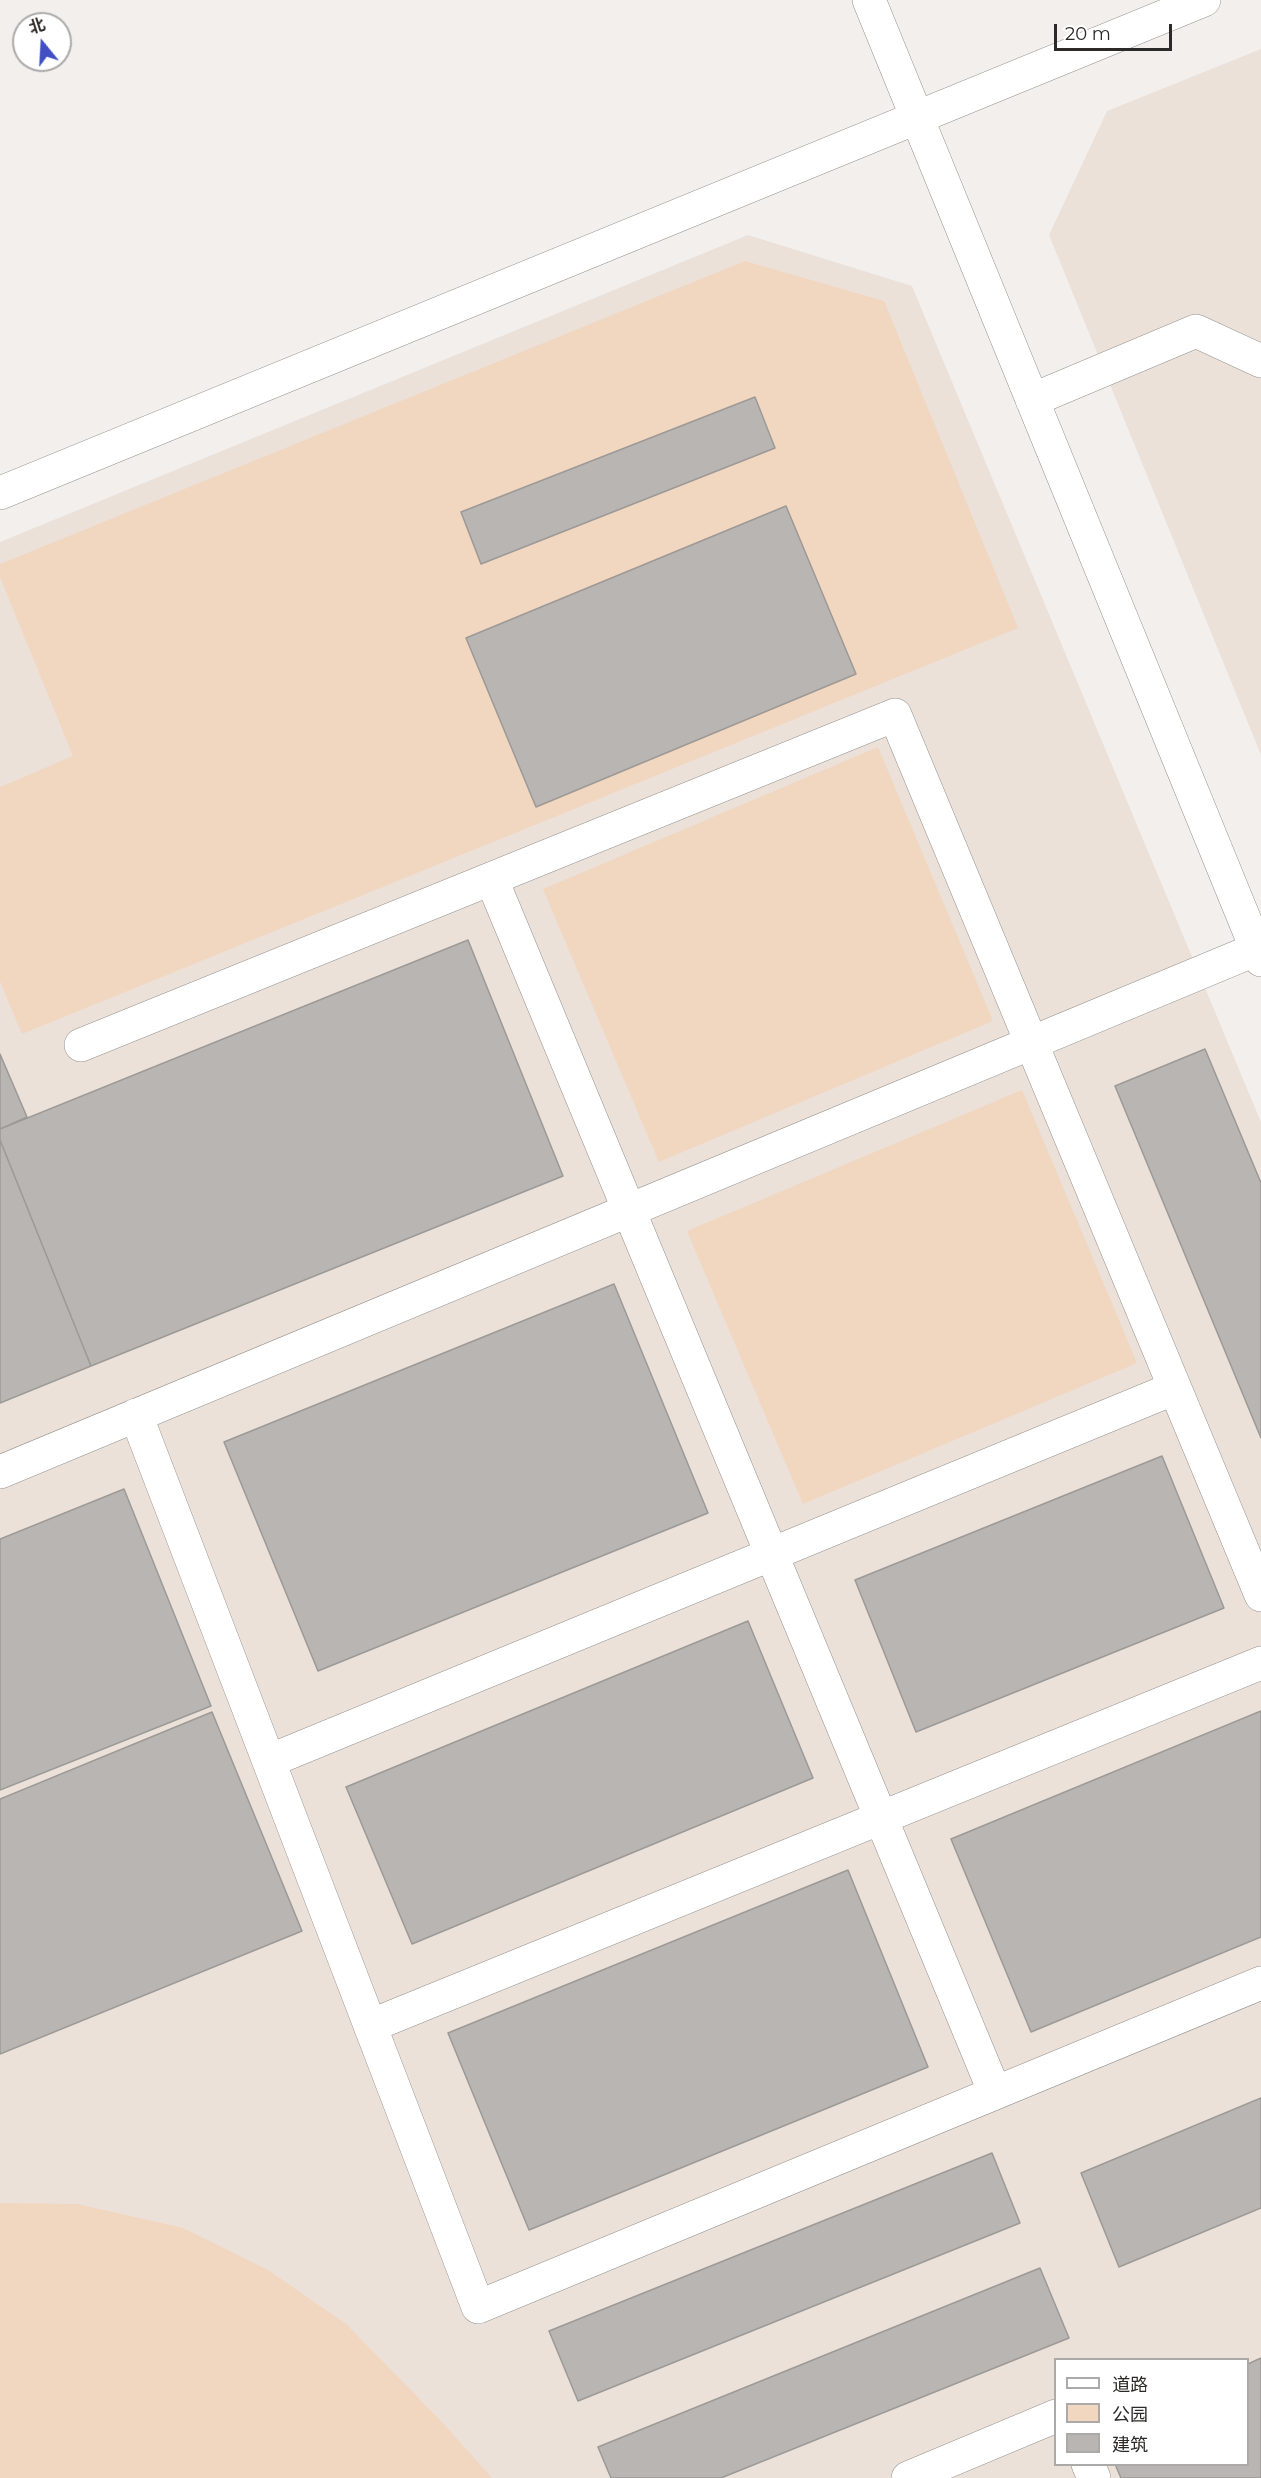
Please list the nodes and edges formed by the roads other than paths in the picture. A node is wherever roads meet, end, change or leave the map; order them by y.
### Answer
1 (869, 0) edge
2 (1204, 0) edge
3 (917, 117) junction
4 (1261, 361) edge
5 (1032, 400) junction
6 (0, 493) edge
7 (492, 880) junction
8 (1259, 954) edge
9 (1031, 1043) junction
10 (81, 1045) dead end
11 (629, 1210) junction
12 (1175, 1388) junction
13 (136, 1415) junction
14 (0, 1472) edge
15 (772, 1554) junction
16 (1261, 1595) edge
17 (1261, 1663) edge
18 (269, 1761) junction
19 (881, 1817) junction
20 (1261, 1983) edge
21 (370, 2026) junction
22 (995, 2093) junction
23 (1054, 2417) edge
24 (908, 2478) edge

1 - 3 street
2 - 3 street
3 - 5 street
3 - 6 street
4 - 5 street
5 - 8 street
7 - 9 street
7 - 10 street
7 - 11 street
8 - 9 street
9 - 11 street
9 - 12 street
11 - 13 street
11 - 15 street
12 - 15 street
12 - 16 street
13 - 14 street
13 - 18 street
15 - 18 street
15 - 19 street
17 - 19 street
18 - 21 street
19 - 21 street
19 - 22 street
20 - 22 street
21 - 22 street
23 - 24 street

